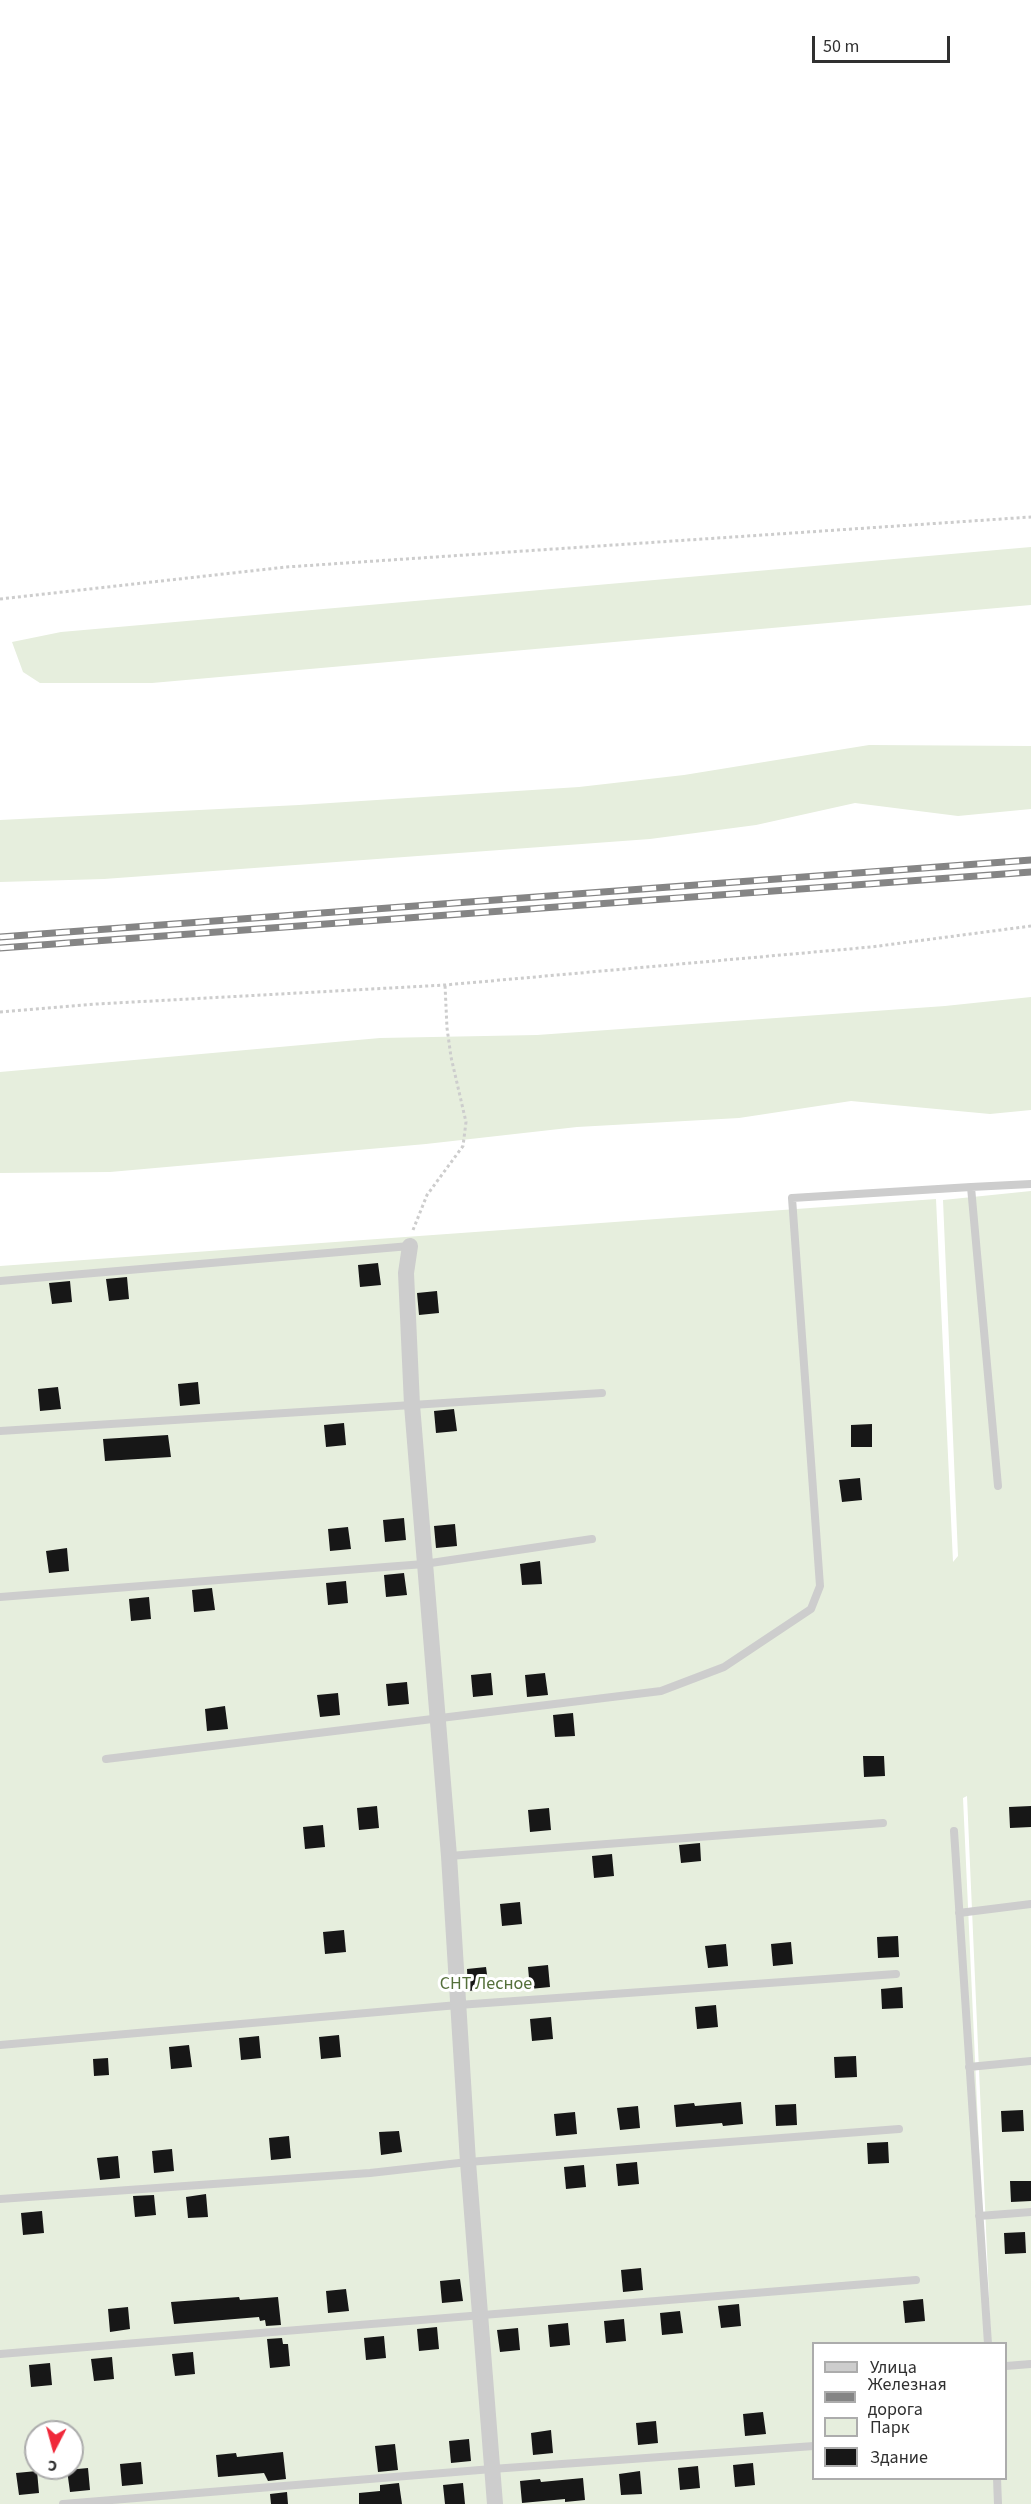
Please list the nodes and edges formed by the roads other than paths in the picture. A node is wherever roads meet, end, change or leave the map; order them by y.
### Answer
1 (1031, 1184) edge
2 (970, 1187) junction
3 (410, 1246) joint
4 (0, 1281) edge
5 (602, 1393) dead end
6 (412, 1405) junction
7 (0, 1431) edge
8 (998, 1486) dead end
9 (592, 1539) dead end
10 (424, 1564) junction
11 (0, 1597) edge
12 (436, 1718) junction
13 (106, 1759) dead end
14 (883, 1823) dead end
15 (954, 1831) dead end
16 (449, 1856) junction
17 (1031, 1904) edge
18 (959, 1913) junction
19 (896, 1974) dead end
20 (458, 2005) junction
21 (0, 2044) edge
22 (1031, 2061) edge
23 (969, 2067) junction
24 (899, 2129) dead end
25 (468, 2162) junction
26 (0, 2199) edge
27 (1031, 2212) edge
28 (979, 2216) junction
29 (916, 2280) dead end
30 (481, 2314) junction
31 (988, 2342) edge
32 (0, 2354) edge
33 (1031, 2364) edge
34 (1007, 2366) edge
35 (812, 2446) edge
36 (492, 2469) junction
37 (997, 2480) edge
38 (63, 2504) edge
39 (495, 2504) edge
40 (998, 2504) edge

1 - 2 lane
2 - 8 lane
2 - 12 lane
3 - 4 lane
3 - 6 street
5 - 6 lane
6 - 7 lane
6 - 10 street
9 - 10 lane
10 - 11 lane
10 - 12 street
12 - 13 lane
12 - 16 street
14 - 16 lane
15 - 18 lane
16 - 20 street
17 - 18 lane
18 - 23 lane
19 - 20 lane
20 - 21 lane
20 - 25 street
22 - 23 lane
23 - 28 lane
24 - 25 lane
25 - 26 lane
25 - 30 street
27 - 28 lane
28 - 31 lane
29 - 30 lane
30 - 32 lane
30 - 36 street
33 - 34 lane
35 - 36 lane
36 - 38 lane
36 - 39 street
37 - 40 lane

